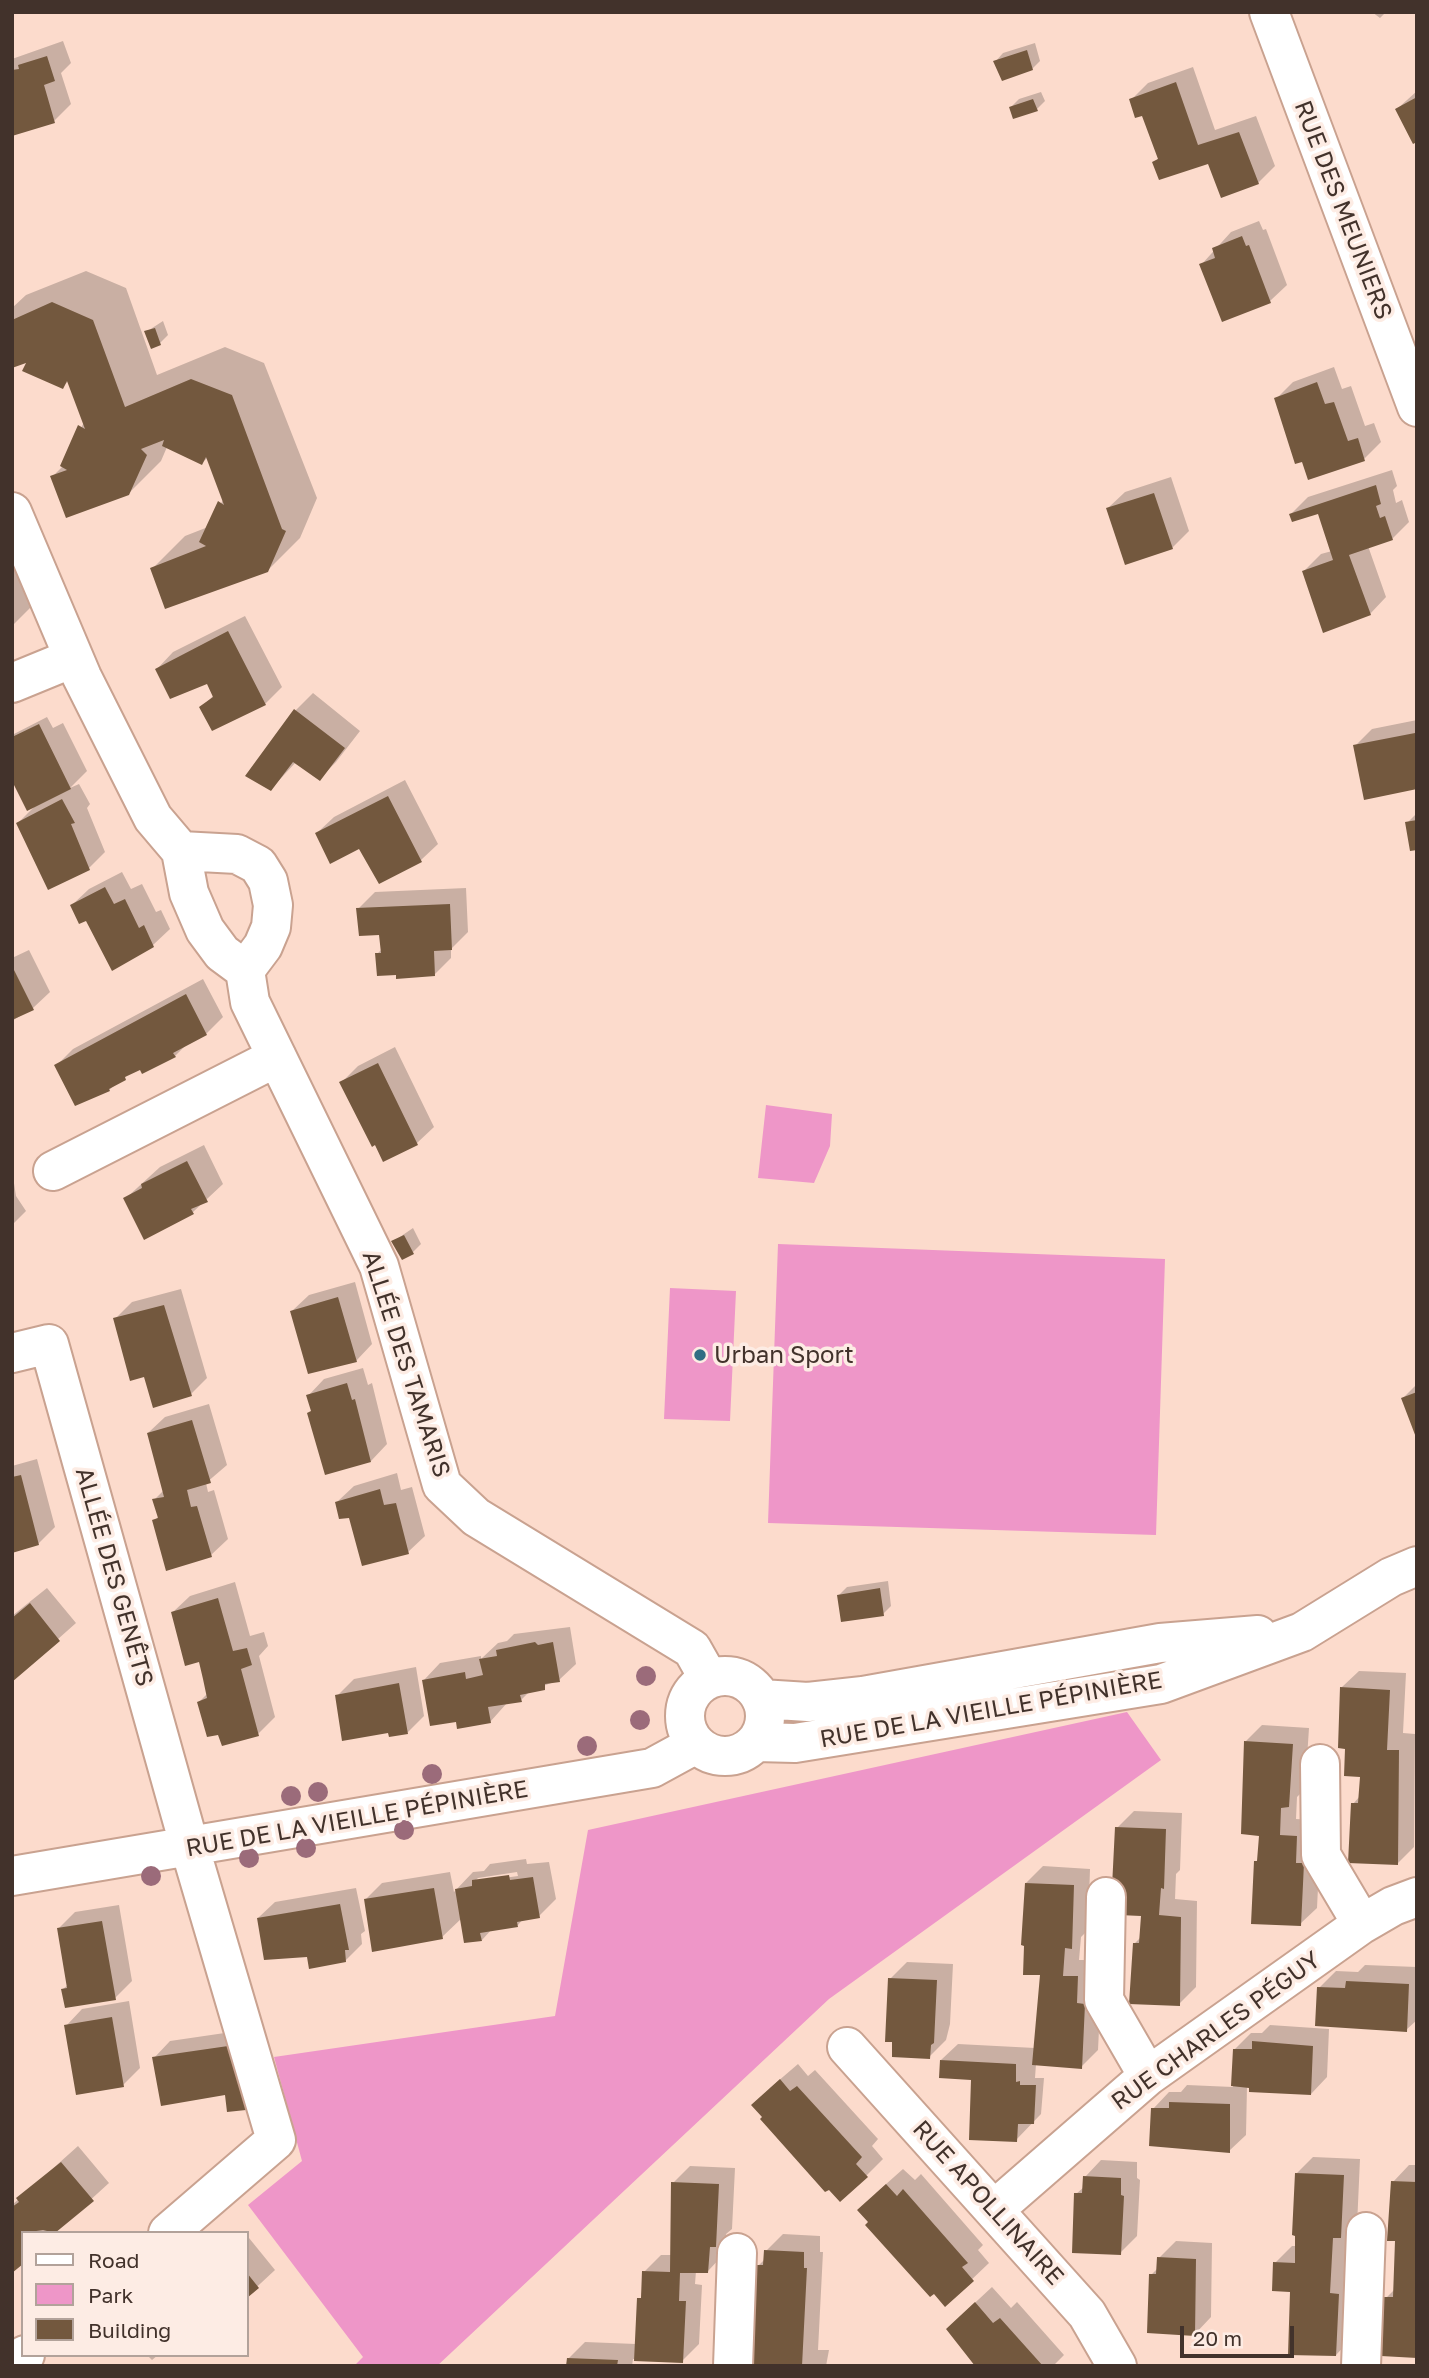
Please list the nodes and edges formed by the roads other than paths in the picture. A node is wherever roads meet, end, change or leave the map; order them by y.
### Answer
1 (1269, 12) edge
2 (1417, 407) edge
3 (12, 512) edge
4 (73, 658) junction
5 (12, 683) edge
6 (181, 851) junction
7 (245, 970) junction
8 (277, 1057) junction
9 (53, 1171) dead end
10 (12, 1353) edge
11 (1417, 1566) edge
12 (1301, 1632) junction
13 (709, 1679) junction
14 (761, 1699) junction
15 (756, 1742) junction
16 (696, 1745) junction
17 (1320, 1765) dead end
18 (190, 1848) junction
19 (12, 1876) edge
20 (1106, 1897) dead end
21 (1417, 1897) edge
22 (1362, 1924) junction
23 (847, 2047) dead end
24 (1148, 2076) junction
25 (995, 2209) junction
26 (170, 2231) edge
27 (1366, 2232) dead end
28 (737, 2253) dead end
29 (733, 2366) edge
30 (1117, 2366) edge
31 (1361, 2366) edge

1 - 2 street, RUE DES MEUNIERS
3 - 4 street
4 - 5 street
4 - 6 street
6 - 7 street
6 - 7 street
7 - 8 street, ALLÉE DES TAMARIS
8 - 9 street
8 - 13 street, ALLÉE DES TAMARIS
10 - 18 street, ALLÉE DES GENÊTS
11 - 12 street, RUE DE LA VIEILLE PÉPINIÈRE
12 - 14 street, RUE DE LA VIEILLE PÉPINIÈRE
12 - 15 street, RUE DE LA VIEILLE PÉPINIÈRE
13 - 14 street
13 - 16 street
14 - 15 street
15 - 16 street, RUE DE LA VIEILLE PÉPINIÈRE
16 - 18 street, RUE DE LA VIEILLE PÉPINIÈRE
17 - 22 street
18 - 19 street, RUE DE LA VIEILLE PÉPINIÈRE
18 - 26 street
20 - 24 street
21 - 22 street, RUE CHARLES PÉGUY
22 - 24 street, RUE CHARLES PÉGUY
23 - 25 street, RUE APOLLINAIRE
24 - 25 street, RUE CHARLES PÉGUY
25 - 30 street, RUE APOLLINAIRE
27 - 31 street
28 - 29 street

